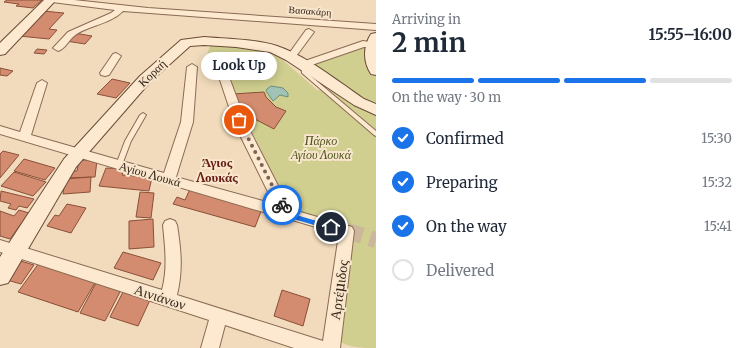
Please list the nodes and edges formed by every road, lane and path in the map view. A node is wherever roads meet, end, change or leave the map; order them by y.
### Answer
1 (51, 0) edge
2 (121, 8) junction
3 (376, 27) edge
4 (310, 32) dead end
5 (374, 41) edge
6 (58, 48) dead end
7 (0, 51) edge
8 (116, 56) dead end
9 (297, 61) junction
10 (192, 67) dead end
11 (222, 71) dead end
12 (376, 71) edge
13 (104, 73) dead end
14 (42, 84) dead end
15 (376, 110) edge
16 (143, 115) dead end
17 (0, 130) edge
18 (376, 134) edge
19 (24, 137) junction
20 (77, 154) junction
21 (119, 165) junction
22 (168, 179) junction
23 (286, 214) junction
24 (170, 225) dead end
25 (347, 232) joint
26 (0, 246) edge
27 (16, 251) junction
28 (0, 276) edge
29 (167, 300) junction
30 (219, 316) junction
31 (210, 348) edge
32 (320, 348) edge
33 (331, 348) edge

1 - 2 street, Βασακάρη
1 - 7 street
2 - 3 street, Βασακάρη
2 - 6 street
4 - 9 street
5 - 9 street
5 - 12 street
8 - 13 street
9 - 15 street, Κοραή
9 - 18 lane
9 - 20 street, Κοραή
10 - 22 street
11 - 23 street
14 - 19 street
16 - 21 lane
17 - 19 street, Αγίου Λουκά
19 - 20 street, Αγίου Λουκά
20 - 21 street, Αγίου Λουκά
20 - 27 street, Κοραή
21 - 22 street, Αγίου Λουκά
22 - 23 street, Αγίου Λουκά
23 - 25 street, Αγίου Λουκά
24 - 29 street
25 - 33 street, Αρτέμιδος
26 - 27 street, Αινιάνων
27 - 28 street, Κοραή
27 - 29 street, Αινιάνων
29 - 30 street, Αινιάνων
30 - 31 street
30 - 32 street, Αινιάνων

